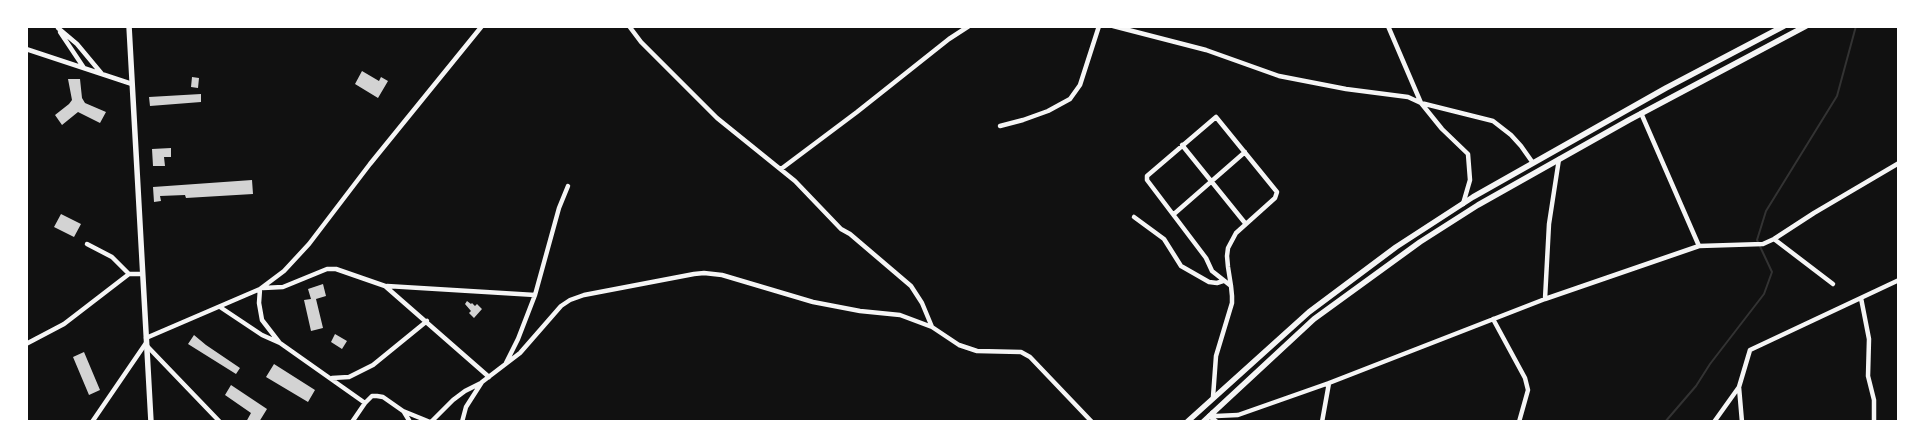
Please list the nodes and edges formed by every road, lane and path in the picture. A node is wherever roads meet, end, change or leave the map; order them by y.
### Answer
1 (128, 26) edge
2 (482, 26) edge
3 (628, 26) edge
4 (969, 26) edge
5 (1099, 26) edge
6 (1113, 26) edge
7 (1388, 26) edge
8 (1784, 26) edge
9 (1806, 26) edge
10 (57, 27) edge
11 (26, 49) edge
12 (84, 68) junction
13 (102, 74) junction
14 (132, 84) junction
15 (1421, 103) junction
16 (1641, 113) junction
17 (1000, 126) dead end
18 (1182, 145) junction
19 (1245, 152) junction
20 (1559, 159) junction
21 (1533, 163) junction
22 (1899, 163) edge
23 (781, 169) junction
24 (1211, 181) junction
25 (568, 186) dead end
26 (1463, 204) junction
27 (1174, 214) junction
28 (1134, 217) dead end
29 (1245, 223) junction
30 (1774, 239) junction
31 (87, 244) dead end
32 (1699, 246) junction
33 (129, 274) junction
34 (142, 274) junction
35 (1899, 280) edge
36 (1223, 281) junction
37 (1833, 284) dead end
38 (386, 286) junction
39 (1231, 286) junction
40 (261, 288) junction
41 (535, 295) junction
42 (1861, 298) junction
43 (1545, 299) junction
44 (220, 307) junction
45 (1492, 319) junction
46 (427, 321) junction
47 (932, 327) junction
48 (146, 342) junction
49 (280, 343) junction
50 (26, 344) edge
51 (504, 366) junction
52 (489, 377) junction
53 (329, 378) junction
54 (482, 382) junction
55 (1329, 383) junction
56 (1739, 387) junction
57 (1213, 397) junction
58 (365, 403) junction
59 (404, 411) junction
60 (1210, 414) junction
61 (92, 422) edge
62 (151, 422) edge
63 (220, 422) edge
64 (352, 422) edge
65 (410, 422) edge
66 (431, 422) edge
67 (462, 422) edge
68 (1092, 422) edge
69 (1187, 422) edge
70 (1203, 422) edge
71 (1217, 422) edge
72 (1322, 422) edge
73 (1519, 422) edge
74 (1714, 422) edge
75 (1742, 422) edge
76 (1874, 422) edge

1 - 14 main road
2 - 40 street
3 - 23 street
4 - 23 street
5 - 17 street
6 - 15 street
7 - 15 street
8 - 21 main road
9 - 16 main road
10 - 12 street
10 - 13 street
11 - 12 street
12 - 13 street
13 - 14 street
14 - 34 main road
15 - 21 street
15 - 26 street
16 - 20 main road
16 - 32 street
18 - 19 street
18 - 24 street
18 - 27 street
19 - 24 street
19 - 29 street
20 - 43 street
20 - 60 main road
21 - 26 main road
22 - 30 street
23 - 47 street
24 - 27 street
24 - 29 street
25 - 41 street
26 - 57 main road
27 - 36 street
28 - 36 street
29 - 39 street
30 - 32 street
30 - 37 street
31 - 33 street
32 - 43 street
33 - 34 street
33 - 50 street
34 - 48 main road
35 - 42 street
36 - 39 street
38 - 40 street
38 - 41 street
38 - 46 street
39 - 57 street
40 - 44 street
40 - 49 street
41 - 51 street
42 - 56 street
42 - 76 street
43 - 45 street
44 - 48 street
44 - 49 street
45 - 55 street
45 - 73 street
46 - 52 street
46 - 53 street
47 - 51 street
47 - 68 street
48 - 61 street
48 - 62 main road
48 - 63 street
49 - 53 street
51 - 52 street
52 - 54 street
53 - 58 street
54 - 66 street
54 - 67 street
55 - 60 street
55 - 72 street
56 - 74 street
56 - 75 street
57 - 69 main road
58 - 59 street
58 - 64 street
59 - 65 street
59 - 66 street
60 - 70 main road
60 - 71 street

